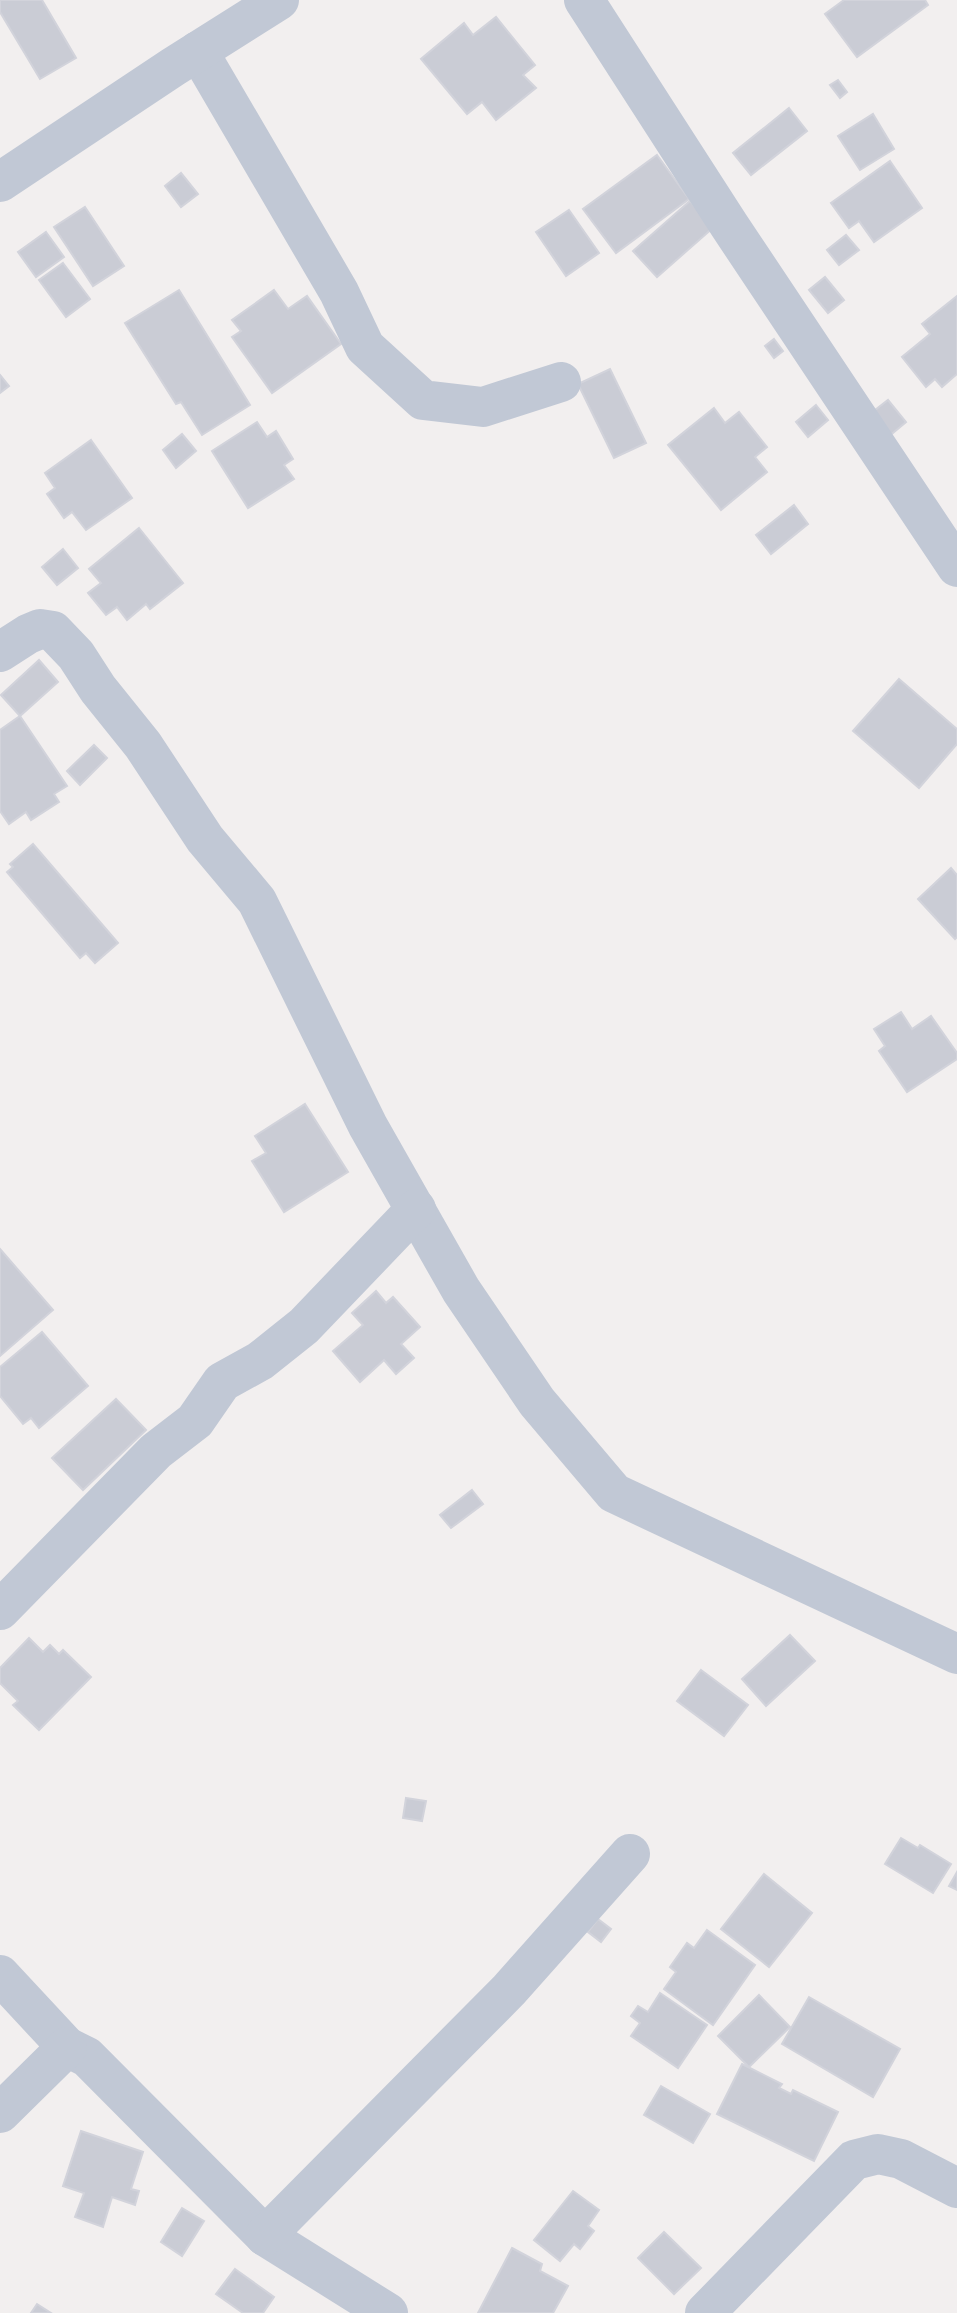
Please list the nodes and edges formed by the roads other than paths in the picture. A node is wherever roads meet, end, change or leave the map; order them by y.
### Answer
1 (279, 0) edge
2 (584, 0) edge
3 (198, 51) junction
4 (0, 182) edge
5 (561, 382) dead end
6 (957, 567) edge
7 (0, 652) edge
8 (416, 1209) junction
9 (0, 1610) edge
10 (957, 1654) edge
11 (630, 1854) dead end
12 (0, 1975) edge
13 (67, 2047) junction
14 (0, 2113) edge
15 (957, 2188) edge
16 (265, 2236) junction
17 (373, 2310) edge
18 (705, 2313) edge

1 - 3 street
2 - 6 street
3 - 4 street
3 - 5 street
7 - 8 street
8 - 9 street
8 - 10 street
11 - 16 street
12 - 13 street
13 - 14 street
13 - 16 street
15 - 18 street
16 - 17 street

